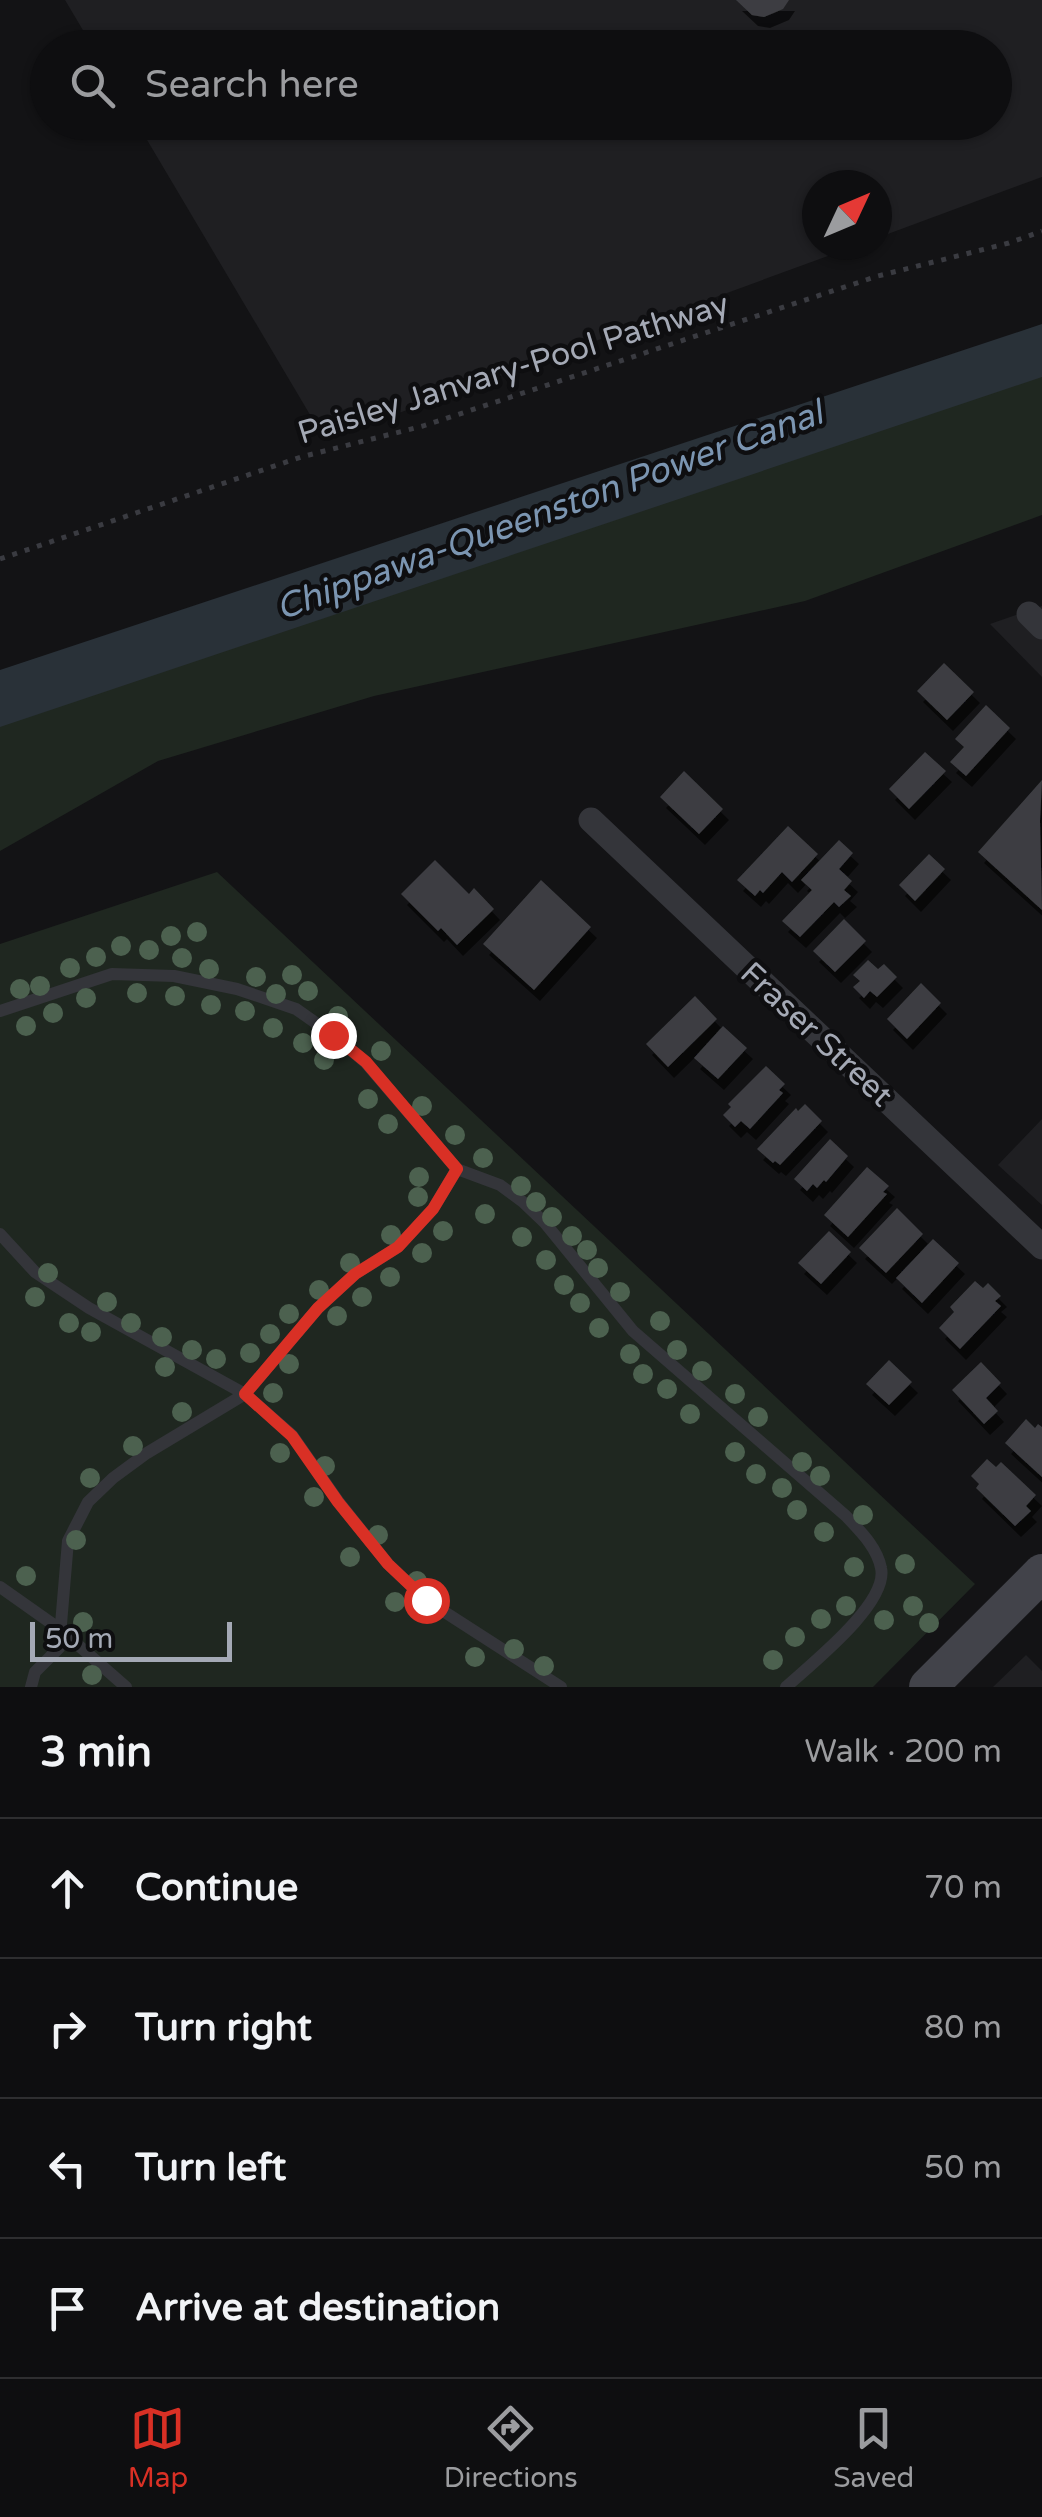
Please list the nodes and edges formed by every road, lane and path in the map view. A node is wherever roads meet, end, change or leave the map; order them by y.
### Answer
1 (1042, 230) edge
2 (0, 559) edge
3 (591, 820) dead end
4 (0, 1011) edge
5 (457, 1169) junction
6 (0, 1234) edge
7 (1041, 1244) edge
8 (245, 1394) junction
9 (1042, 1573) edge
10 (0, 1587) edge
11 (61, 1630) junction
12 (31, 1687) edge
13 (126, 1687) edge
14 (561, 1687) edge
15 (786, 1687) edge
16 (928, 1687) edge

1 - 2 path, Paisley Janvary-Pool Pathway
3 - 7 street, Fraser Street
4 - 5 lane
5 - 8 lane
5 - 15 lane
6 - 8 lane
8 - 11 lane
8 - 14 lane
9 - 16 main road
10 - 11 lane
11 - 12 lane
11 - 13 lane

